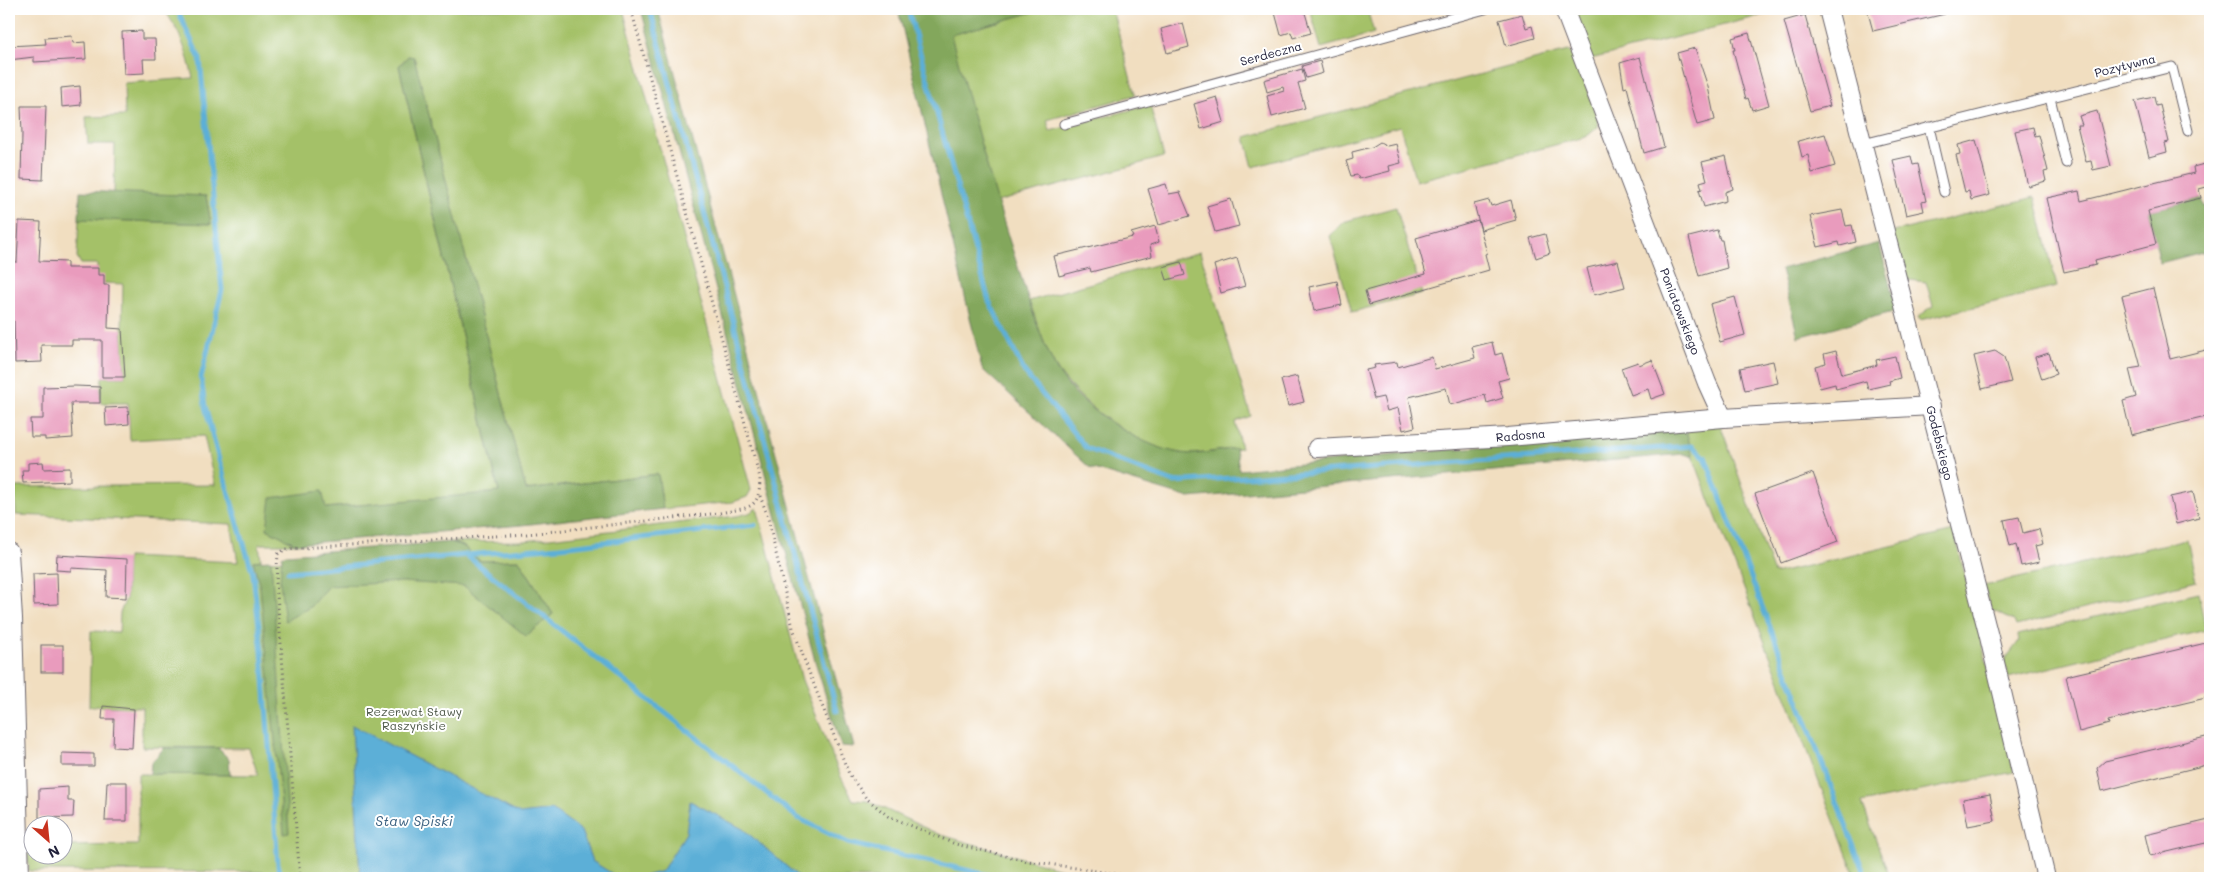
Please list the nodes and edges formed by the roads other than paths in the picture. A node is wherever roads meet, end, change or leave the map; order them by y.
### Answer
1 (1485, 9) edge
2 (1564, 9) edge
3 (1828, 9) edge
4 (2050, 98) junction
5 (1064, 124) dead end
6 (1929, 128) junction
7 (2188, 131) dead end
8 (1863, 144) junction
9 (2066, 162) dead end
10 (1944, 192) dead end
11 (1931, 406) junction
12 (1723, 418) junction
13 (1317, 448) dead end
14 (9, 552) edge
15 (11, 618) edge
16 (20, 878) edge
17 (2046, 878) edge

1 - 5 lane, Serdeczna
2 - 12 street, Poniatowskiego
3 - 8 street, Godebskiego
4 - 6 lane, Pozytywna
4 - 7 lane, Pozytywna
4 - 9 lane
6 - 8 lane, Pozytywna
6 - 10 lane
8 - 11 street, Godebskiego
11 - 12 street
11 - 17 street, Godebskiego
12 - 13 street, Radosna
14 - 15 street
15 - 16 street

